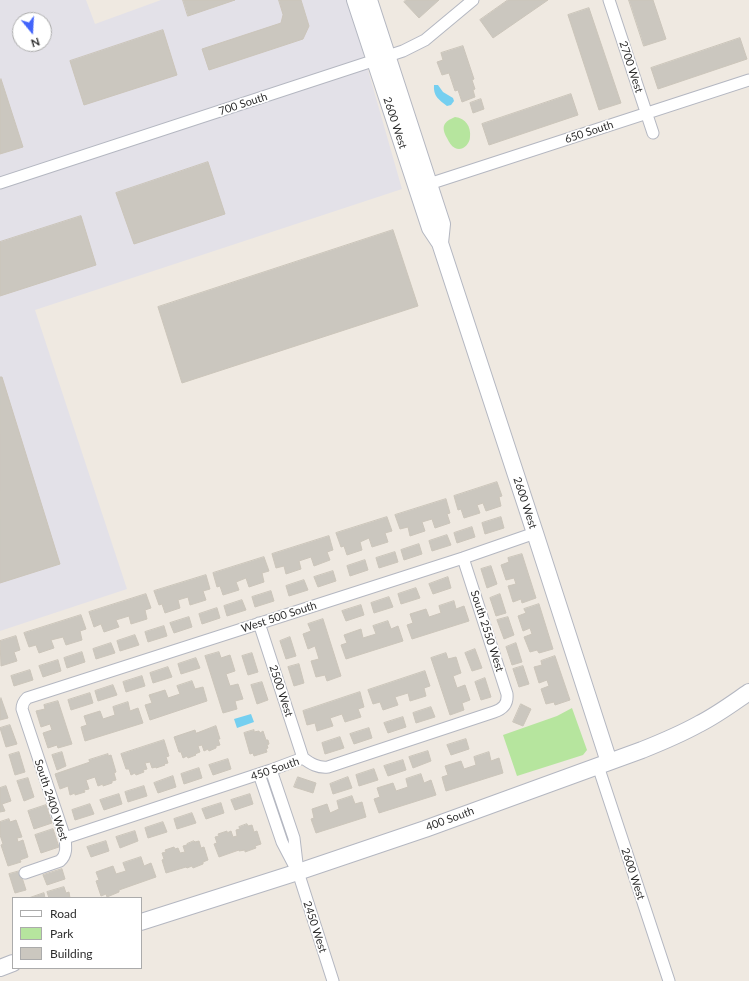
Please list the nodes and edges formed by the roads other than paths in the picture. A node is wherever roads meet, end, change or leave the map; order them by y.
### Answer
1 (355, 0) edge
2 (369, 0) edge
3 (473, 0) edge
4 (609, 0) edge
5 (381, 58) junction
6 (749, 80) edge
7 (647, 113) junction
8 (653, 133) dead end
9 (0, 183) edge
10 (429, 184) junction
11 (440, 243) junction
12 (535, 533) junction
13 (463, 558) junction
14 (259, 623) junction
15 (749, 692) edge
16 (24, 702) joint
17 (505, 704) joint
18 (303, 758) junction
19 (603, 764) junction
20 (271, 770) junction
21 (259, 774) junction
22 (65, 838) junction
23 (298, 872) junction
24 (25, 873) dead end
25 (142, 922) edge
26 (12, 963) edge
27 (0, 968) edge
28 (333, 981) edge
29 (669, 981) edge

1 - 5 street, 2600 West
2 - 5 street, 2600 West
3 - 5 street, 700 South
4 - 7 street, 2700 West
5 - 9 street, 700 South
5 - 10 street, 2600 West
5 - 11 street, 2600 West
6 - 7 street, 650 South
7 - 8 street, 2700 West
7 - 10 street, 650 South
10 - 11 street, 2600 West
11 - 12 street, 2600 West
12 - 13 street, West 500 South
12 - 19 street, 2600 West
13 - 14 street, West 500 South
13 - 17 street, South 2550 West
14 - 16 street, West 500 South
14 - 18 street, 2500 West
15 - 19 street, 400 South
16 - 22 street, South 2400 West
17 - 18 street, 450 South
18 - 20 street, 450 South
19 - 23 street, 400 South
19 - 29 street, 2600 West
20 - 21 street, 450 South
20 - 23 street
21 - 22 street, 450 South
21 - 23 street
22 - 24 street, South 2400 West
23 - 25 street, 400 South
23 - 28 street, 2450 West
26 - 27 street

